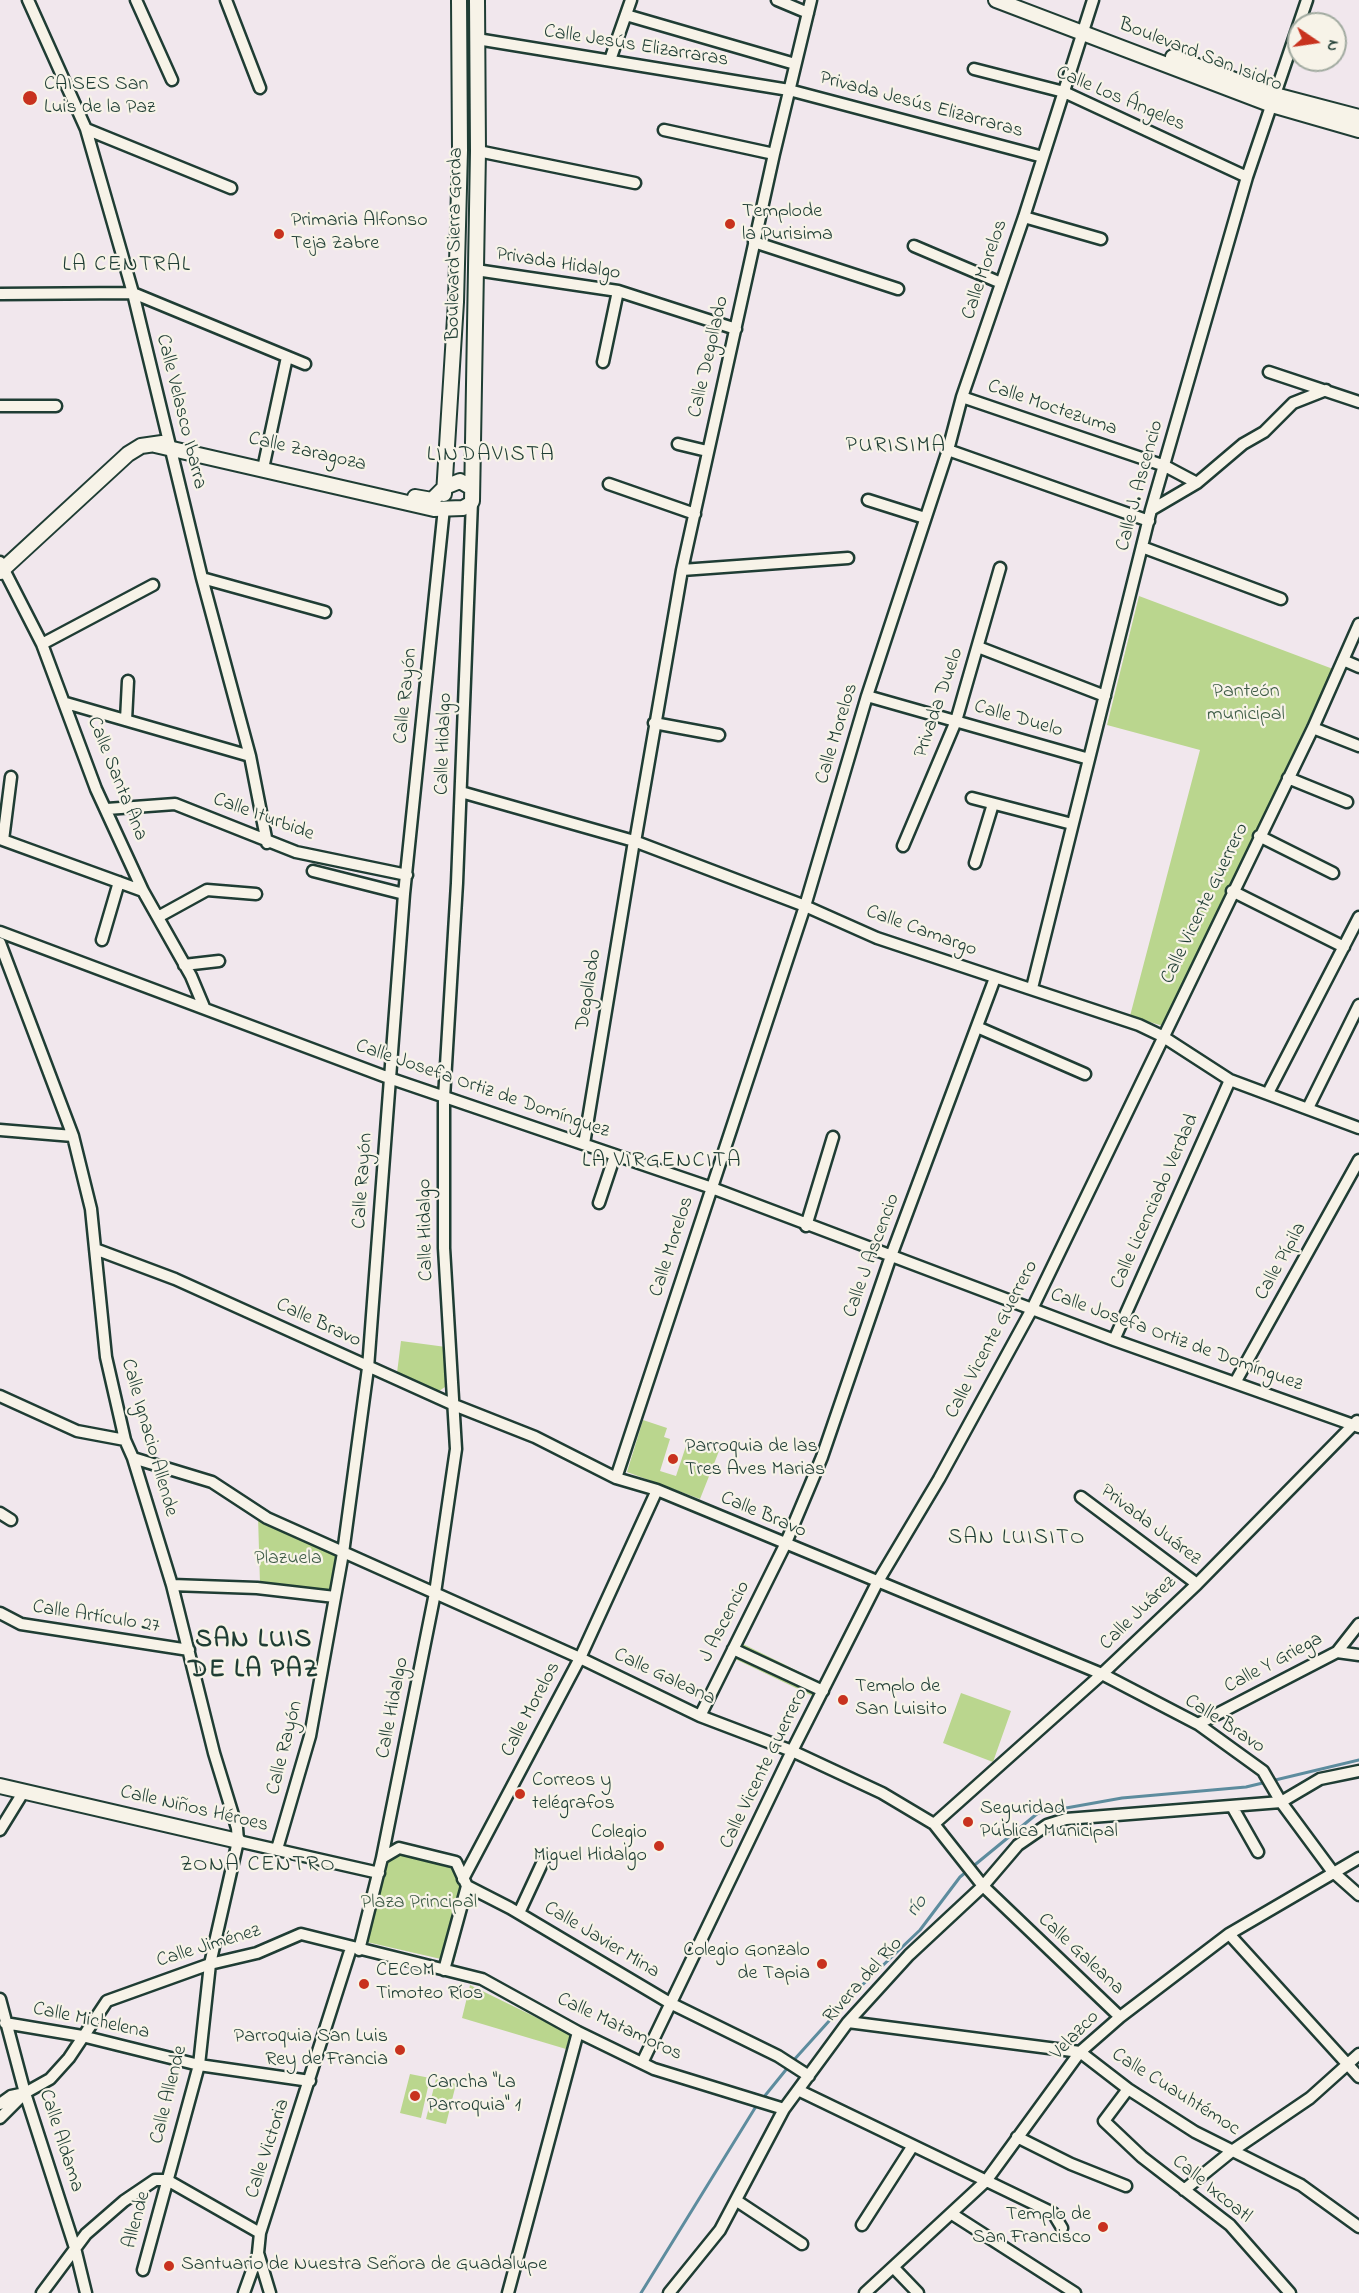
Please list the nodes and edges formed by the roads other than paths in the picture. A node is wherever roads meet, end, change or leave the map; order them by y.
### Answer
1 (28, 0) edge
2 (136, 0) edge
3 (226, 0) edge
4 (459, 0) edge
5 (477, 0) edge
6 (631, 0) edge
7 (777, 0) edge
8 (810, 0) edge
9 (996, 0) edge
10 (1093, 0) edge
11 (1307, 0) edge
12 (1016, 2) edge
13 (808, 13) junction
14 (626, 15) junction
15 (1084, 29) junction
16 (477, 39) junction
17 (610, 60) junction
18 (795, 64) junction
19 (974, 69) dead end
20 (172, 80) dead end
21 (260, 88) dead end
22 (789, 90) junction
23 (1064, 92) junction
24 (1274, 100) junction
25 (1359, 117) edge
26 (87, 129) junction
27 (664, 130) dead end
28 (1359, 130) edge
29 (478, 151) junction
30 (774, 154) junction
31 (1043, 157) junction
32 (1247, 177) junction
33 (635, 183) dead end
34 (231, 188) dead end
35 (1024, 217) junction
36 (1101, 239) dead end
37 (754, 242) junction
38 (914, 246) dead end
39 (476, 270) junction
40 (1001, 283) junction
41 (898, 289) dead end
42 (618, 291) junction
43 (133, 293) junction
44 (0, 294) edge
45 (475, 301) junction
46 (456, 302) junction
47 (736, 329) junction
48 (287, 357) junction
49 (603, 362) dead end
50 (305, 364) dead end
51 (1269, 372) dead end
52 (1326, 390) junction
53 (962, 397) junction
54 (1359, 402) edge
55 (0, 406) edge
56 (56, 406) dead end
57 (678, 444) dead end
58 (165, 446) junction
59 (948, 450) junction
60 (707, 451) junction
61 (447, 455) junction
62 (472, 456) junction
63 (264, 464) junction
64 (1165, 466) junction
65 (1197, 483) junction
66 (609, 484) dead end
67 (445, 487) junction
68 (472, 495) junction
69 (868, 500) dead end
70 (444, 508) junction
71 (695, 514) junction
72 (1150, 515) junction
73 (925, 518) junction
74 (1142, 547) junction
75 (848, 558) dead end
76 (1, 568) edge
77 (1000, 568) dead end
78 (682, 570) junction
79 (202, 578) junction
80 (153, 585) dead end
81 (1281, 599) dead end
82 (325, 612) dead end
83 (1359, 624) edge
84 (42, 644) junction
85 (978, 647) junction
86 (1343, 660) junction
87 (1359, 668) edge
88 (128, 681) dead end
89 (867, 696) junction
90 (1105, 696) junction
91 (66, 703) junction
92 (126, 720) junction
93 (956, 721) junction
94 (654, 723) junction
95 (1313, 728) junction
96 (719, 735) dead end
97 (1359, 746) edge
98 (250, 756) junction
99 (1089, 759) junction
100 (11, 777) dead end
101 (1288, 778) junction
102 (461, 792) junction
103 (972, 798) dead end
104 (1347, 802) dead end
105 (993, 804) junction
106 (107, 809) junction
107 (1072, 824) junction
108 (1259, 836) junction
109 (1, 839) edge
110 (635, 841) junction
111 (267, 843) junction
112 (903, 846) dead end
113 (975, 863) dead end
114 (313, 871) dead end
115 (1333, 873) dead end
116 (407, 874) junction
117 (119, 882) junction
118 (143, 891) junction
119 (1232, 891) junction
120 (256, 894) dead end
121 (404, 894) junction
122 (806, 906) junction
123 (1359, 916) edge
124 (158, 917) junction
125 (0, 933) edge
126 (102, 940) dead end
127 (0, 943) edge
128 (1344, 947) junction
129 (219, 961) dead end
130 (184, 965) junction
131 (995, 978) junction
132 (1032, 988) junction
133 (1359, 1005) edge
134 (204, 1007) junction
135 (977, 1027) junction
136 (1162, 1036) junction
137 (1085, 1074) dead end
138 (389, 1078) junction
139 (1230, 1080) junction
140 (1268, 1093) junction
141 (444, 1098) junction
142 (1308, 1108) junction
143 (1359, 1128) edge
144 (0, 1130) edge
145 (73, 1136) junction
146 (833, 1137) dead end
147 (584, 1144) junction
148 (615, 1155) junction
149 (1359, 1160) edge
150 (712, 1188) junction
151 (599, 1203) dead end
152 (806, 1226) junction
153 (95, 1249) junction
154 (891, 1256) junction
155 (1032, 1309) junction
156 (1114, 1340) junction
157 (368, 1368) junction
158 (1236, 1381) junction
159 (0, 1396) edge
160 (454, 1405) junction
161 (1357, 1424) edge
162 (125, 1440) junction
163 (134, 1458) junction
164 (616, 1478) junction
165 (657, 1490) junction
166 (1082, 1497) dead end
167 (0, 1513) edge
168 (10, 1520) dead end
169 (785, 1545) junction
170 (343, 1552) junction
171 (877, 1583) junction
172 (1197, 1584) junction
173 (172, 1585) junction
174 (435, 1593) junction
175 (335, 1597) junction
176 (0, 1613) edge
177 (1359, 1624) edge
178 (733, 1648) junction
179 (189, 1650) junction
180 (1337, 1652) junction
181 (1359, 1655) edge
182 (580, 1658) junction
183 (1102, 1674) junction
184 (823, 1691) junction
185 (700, 1716) junction
186 (1198, 1724) junction
187 (792, 1751) junction
188 (1359, 1771) edge
189 (0, 1786) edge
190 (24, 1791) junction
191 (1280, 1800) junction
192 (1233, 1808) junction
193 (934, 1824) junction
194 (0, 1830) edge
195 (238, 1841) junction
196 (278, 1849) junction
197 (1257, 1852) dead end
198 (546, 1857) dead end
199 (382, 1858) junction
200 (1359, 1858) edge
201 (1332, 1871) junction
202 (379, 1873) junction
203 (465, 1882) junction
204 (980, 1883) junction
205 (1359, 1895) edge
206 (519, 1913) junction
207 (1229, 1934) junction
208 (355, 1949) junction
209 (210, 1964) junction
210 (444, 1970) junction
211 (0, 1999) edge
212 (670, 2003) junction
213 (1120, 2017) junction
214 (848, 2022) junction
215 (5, 2023) junction
216 (578, 2032) junction
217 (82, 2036) junction
218 (1080, 2052) junction
219 (1359, 2054) edge
220 (642, 2063) junction
221 (199, 2065) junction
222 (1347, 2065) junction
223 (804, 2072) junction
224 (1359, 2077) edge
225 (310, 2081) junction
226 (1128, 2089) junction
227 (800, 2091) junction
228 (25, 2092) junction
229 (0, 2104) edge
230 (778, 2108) junction
231 (0, 2118) edge
232 (1017, 2138) junction
233 (912, 2147) junction
234 (1232, 2151) junction
235 (167, 2180) junction
236 (986, 2181) junction
237 (1126, 2186) dead end
238 (1184, 2190) junction
239 (737, 2201) junction
240 (952, 2214) junction
241 (862, 2225) dead end
242 (1359, 2227) edge
243 (1062, 2228) dead end
244 (260, 2233) junction
245 (802, 2244) dead end
246 (75, 2248) junction
247 (258, 2253) junction
248 (894, 2268) junction
249 (143, 2270) dead end
250 (42, 2293) edge
251 (86, 2293) edge
252 (244, 2293) edge
253 (270, 2293) edge
254 (508, 2293) edge
255 (669, 2293) edge
256 (866, 2293) edge
257 (918, 2293) edge
258 (1075, 2293) edge
259 (1290, 2293) edge

1 - 26 street, Calle Velasco Ibarra
2 - 20 street
3 - 21 street
4 - 46 street, Boulevard Sierra Gorda
5 - 16 street, Boulevard Sierra Gorda
6 - 14 street
7 - 13 street
8 - 13 street, Calle Degollado
9 - 12 street, Boulevard San Isidro
10 - 15 street, Calle Morelos
11 - 24 street, Calle J. Ascencio
12 - 15 street, Boulevard San Isidro
13 - 18 street, Calle Degollado
14 - 17 street
14 - 18 street
15 - 23 street, Calle Morelos
15 - 24 street, Boulevard San Isidro
16 - 17 street, Calle Jesús Elizarraras
16 - 29 street, Boulevard Sierra Gorda
17 - 22 street, Calle Jesús Elizarraras
18 - 22 street, Calle Degollado
19 - 23 street, Calle Los Ángeles
22 - 30 street, Calle Degollado
22 - 31 street, Privada Jesús Elizarraras
23 - 31 street, Calle Morelos
23 - 32 street, Calle Los Ángeles
24 - 25 street, Boulevard San Isidro
24 - 28 street, Boulevard San Isidro
24 - 32 street, Calle J. Ascencio
26 - 34 street
26 - 43 street, Calle Velasco Ibarra
27 - 30 street
29 - 33 street
29 - 39 street, Boulevard Sierra Gorda
30 - 37 street, Calle Degollado
31 - 35 street, Calle Morelos
32 - 64 street, Calle J. Ascencio
35 - 36 street
35 - 40 street, Calle Morelos
37 - 41 street
37 - 47 street, Calle Degollado
38 - 40 street
39 - 42 street, Privada Hidalgo
39 - 45 street, Boulevard Sierra Gorda
40 - 53 street, Calle Morelos
42 - 47 street, Privada Hidalgo
42 - 49 street
43 - 44 street
43 - 48 street
43 - 58 street, Calle Velasco Ibarra
45 - 46 street
45 - 62 street, Boulevard Sierra Gorda
46 - 61 street, Boulevard Sierra Gorda
47 - 60 street, Calle Degollado
48 - 50 street
48 - 63 street
51 - 52 street
52 - 54 street
52 - 65 street
53 - 59 street, Calle Morelos
53 - 64 street, Calle Moctezuma
55 - 56 street
57 - 60 street
58 - 63 street, Calle Zaragoza
58 - 70 street, Calle Zaragoza
58 - 76 street
58 - 79 street, Calle Velasco Ibarra
59 - 72 street
59 - 73 street, Calle Morelos
60 - 71 street, Calle Degollado
61 - 62 street
61 - 67 street, Boulevard Sierra Gorda
62 - 68 street, Boulevard Sierra Gorda
63 - 67 street, Calle Zaragoza
64 - 65 street, Calle Moctezuma
64 - 72 street, Calle J. Ascencio
65 - 72 street
66 - 71 street
67 - 68 street
67 - 70 street, Boulevard Sierra Gorda
68 - 70 street
68 - 102 street, Calle Hidalgo
69 - 73 street
70 - 116 street, Calle Rayón
71 - 78 street, Calle Degollado
72 - 74 street, Calle J. Ascencio
73 - 89 street, Calle Morelos
74 - 81 street
74 - 90 street, Calle J. Ascencio
75 - 78 street
76 - 84 street, Calle Santa Ana
77 - 85 street, Privada Duelo
78 - 94 street, Calle Degollado
79 - 82 street
79 - 98 street, Calle Velasco Ibarra
80 - 84 street
83 - 86 street, Calle Vicente Guerrero
84 - 91 street, Calle Santa Ana
85 - 90 street
85 - 93 street, Privada Duelo
86 - 87 street
86 - 95 street, Calle Vicente Guerrero
88 - 92 street
89 - 93 street, Calle Duelo
89 - 122 street, Calle Morelos
90 - 99 street, Calle J. Ascencio
91 - 92 street
91 - 106 street, Calle Santa Ana
92 - 98 street
93 - 99 street, Calle Duelo
93 - 112 street, Privada Duelo
94 - 96 street
94 - 110 street, Degollado
95 - 97 street
95 - 101 street, Calle Vicente Guerrero
98 - 111 street, Calle Velasco Ibarra
99 - 107 street, Calle J. Ascencio
100 - 109 street
101 - 104 street
101 - 108 street, Calle Vicente Guerrero
102 - 110 street, Calle Camargo
102 - 141 street, Calle Hidalgo
103 - 105 street
105 - 107 street
105 - 113 street
106 - 111 street, Calle Iturbide
106 - 118 street, Calle Santa Ana
107 - 132 street, Calle J. Ascencio
108 - 115 street
108 - 119 street, Calle Vicente Guerrero
109 - 117 street
110 - 122 street, Calle Camargo
110 - 147 street, Degollado
111 - 116 street, Calle Iturbide
114 - 121 street
116 - 121 street, Calle Rayón
117 - 118 street
117 - 126 street
118 - 124 street, Calle Santa Ana
119 - 128 street
119 - 136 street, Calle Vicente Guerrero
120 - 124 street
121 - 138 street, Calle Rayón
122 - 131 street, Calle Camargo
122 - 150 street, Calle Morelos
123 - 128 street
124 - 130 street, Calle Santa Ana
125 - 134 street, Calle Josefa Ortiz de Domínguez
127 - 145 street, Calle Ignacio Allende
128 - 140 street
129 - 130 street
130 - 134 street, Calle Santa Ana
131 - 132 street, Calle Camargo
131 - 135 street, Calle J Ascencio
132 - 136 street, Calle Camargo
133 - 142 street
134 - 138 street, Calle Josefa Ortiz de Domínguez
135 - 137 street
135 - 154 street, Calle J Ascencio
136 - 139 street, Calle Camargo
136 - 155 street, Calle Vicente Guerrero
138 - 141 street, Calle Josefa Ortiz de Domínguez
138 - 157 street, Calle Rayón
139 - 140 street, Calle Camargo
139 - 156 street, Calle Licenciado Verdad
140 - 142 street, Calle Camargo
141 - 147 street, Calle Josefa Ortiz de Domínguez
141 - 160 street, Calle Hidalgo
142 - 143 street, Calle Camargo
144 - 145 street
145 - 153 street, Calle Ignacio Allende
146 - 152 street
147 - 148 street, Calle Josefa Ortiz de Domínguez
148 - 150 street, Calle Josefa Ortiz de Domínguez
148 - 151 street
149 - 158 street, Calle Pípila
150 - 152 street, Calle Josefa Ortiz de Domínguez
150 - 164 street, Calle Morelos
152 - 154 street, Calle Josefa Ortiz de Domínguez
153 - 157 street, Calle Bravo
153 - 162 street, Calle Ignacio Allende
154 - 155 street, Calle Josefa Ortiz de Domínguez
154 - 169 street, Calle J Ascencio
155 - 156 street, Calle Josefa Ortiz de Domínguez
155 - 171 street, Calle Vicente Guerrero
156 - 158 street, Calle Josefa Ortiz de Domínguez
157 - 160 street, Calle Bravo
157 - 170 street, Calle Rayón
158 - 161 street, Calle Josefa Ortiz de Domínguez
159 - 162 street
160 - 164 street, Calle Bravo
160 - 174 street, Calle Hidalgo
161 - 172 street, Calle Juárez
162 - 163 street, Calle Ignacio Allende
163 - 170 street, Calle Galeana
163 - 173 street, Calle Ignacio Allende
164 - 165 street, Calle Bravo
165 - 169 street, Calle Bravo
165 - 182 street, Calle Morelos
166 - 172 street, Privada Juárez
167 - 168 street
169 - 171 street, Calle Bravo
169 - 178 street, J Ascencio
170 - 174 street, Calle Galeana
170 - 175 street, Calle Rayón
171 - 183 street, Calle Bravo
171 - 184 street, Calle Vicente Guerrero
172 - 183 street, Calle Juárez
173 - 175 street
173 - 179 street, Calle Ignacio Allende
174 - 182 street, Calle Galeana
174 - 199 street, Calle Hidalgo
175 - 196 street, Calle Rayón
176 - 179 street, Calle Artículo 27
177 - 180 street, Calle Y Griega
178 - 184 street
178 - 185 street, J Ascencio
179 - 195 street, Calle Ignacio Allende
180 - 181 street
180 - 186 street, Calle Y Griega
182 - 185 street, Calle Galeana
182 - 203 street, Calle Morelos
183 - 186 street, Calle Bravo
183 - 193 street, Calle Juárez
184 - 187 street, Calle Vicente Guerrero
185 - 187 street, Calle Galeana
186 - 191 street, Calle Bravo
187 - 193 street, Calle Galeana
187 - 212 street, Calle Vicente Guerrero
188 - 191 street
189 - 190 street, Calle Niños Héroes
190 - 194 street
190 - 195 street, Calle Niños Héroes
191 - 192 street, Rivera del Río
191 - 201 street, Calle Bravo
192 - 197 street
192 - 204 street, Rivera del Río
193 - 204 street, Calle Galeana
195 - 196 street, Calle Niños Héroes
195 - 209 street, Calle Allende
196 - 202 street, Calle Niños Héroes
198 - 206 street
199 - 202 street, Calle Hidalgo
199 - 203 street, Calle Javier Mina
200 - 201 street, Velazco
201 - 205 street, Calle Bravo
201 - 207 street, Velazco
202 - 208 street, Calle Hidalgo
203 - 206 street, Calle Javier Mina
203 - 210 street, Calle Morelos
204 - 213 street, Calle Galeana
204 - 214 street, Rivera del Río
206 - 212 street, Calle Javier Mina
207 - 213 street, Velazco
207 - 222 street
208 - 209 street, Calle Jiménez
208 - 210 street, Calle Jiménez
208 - 225 street, Calle Victoria
209 - 217 street, Calle Jiménez
209 - 221 street, Calle Allende
210 - 216 street, Calle Matamoros
211 - 215 street, Calle Aldama
212 - 220 street, Calle Vicente Guerrero
212 - 223 street, Calle Javier Mina
213 - 218 street, Velazco
214 - 218 street, Calle Cuauhtémoc
214 - 223 street, Rivera del Río
215 - 217 street, Calle Michelena
215 - 228 street, Calle Aldama
216 - 220 street, Calle Matamoros
216 - 254 street
217 - 221 street, Calle Michelena
217 - 228 street, Calle Jiménez
218 - 226 street, Calle Cuauhtémoc
218 - 232 street, Velazco
219 - 222 street
220 - 230 street, Calle Matamoros
221 - 225 street, Calle Michelena
221 - 235 street, Calle Allende
222 - 224 street
222 - 234 street
223 - 227 street, Rivera del Río
225 - 244 street, Calle Victoria
226 - 234 street, Calle Cuauhtémoc
226 - 238 street, Calle Ixcoatl
227 - 230 street, Rivera del Río
227 - 233 street
228 - 229 street, Calle Jiménez
228 - 231 street, Calle Jiménez
228 - 246 street, Calle Aldama
230 - 239 street, Rivera del Río
232 - 236 street, Velazco
232 - 237 street
233 - 236 street
233 - 241 street
234 - 238 street
234 - 242 street, Calle Cuauhtémoc
235 - 244 street
235 - 246 street
235 - 249 street, Allende
236 - 240 street, Velazco
236 - 243 street
238 - 259 street, Calle Ixcoatl
239 - 245 street
239 - 255 street, Rivera del Río
240 - 248 street, Velazco
240 - 258 street
244 - 247 street, Calle Victoria
246 - 250 street
246 - 251 street, Calle Aldama
247 - 252 street
247 - 253 street, Calle Victoria
248 - 256 street, Velazco
248 - 257 street

